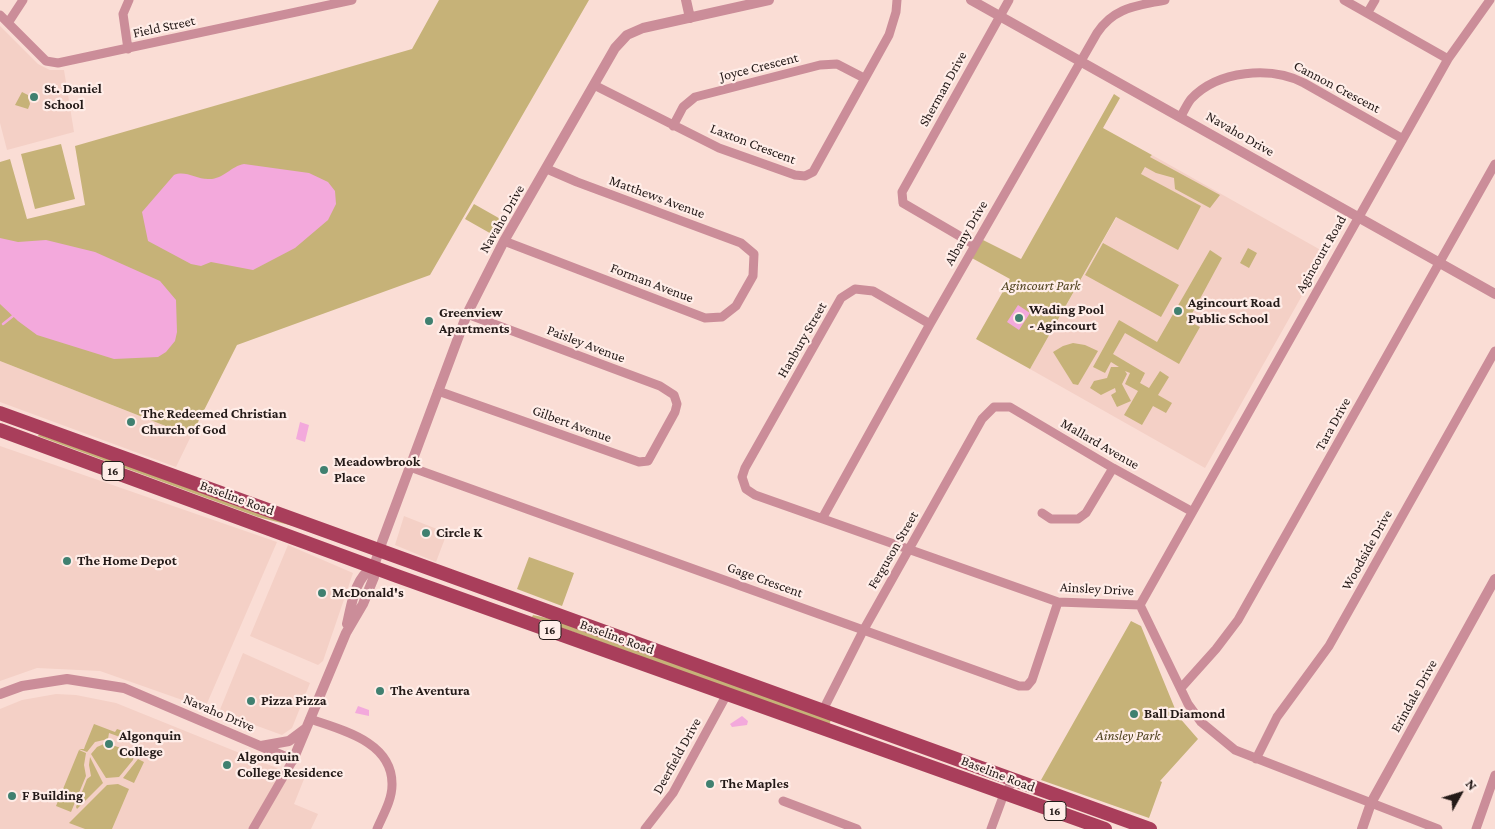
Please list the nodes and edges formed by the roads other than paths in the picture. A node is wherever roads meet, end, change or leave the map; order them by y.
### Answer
1 (23, 0) edge
2 (129, 0) edge
3 (352, 0) edge
4 (686, 0) edge
5 (769, 0) edge
6 (897, 0) edge
7 (971, 0) edge
8 (1009, 0) edge
9 (1165, 0) edge
10 (1344, 0) edge
11 (1375, 0) edge
12 (1490, 0) edge
13 (1368, 12) junction
14 (0, 15) edge
15 (1000, 16) junction
16 (690, 18) junction
17 (8, 23) junction
18 (128, 49) junction
19 (1448, 59) junction
20 (1081, 62) junction
21 (864, 78) junction
22 (594, 84) junction
23 (1182, 116) junction
24 (673, 126) junction
25 (1403, 139) junction
26 (1495, 164) edge
27 (547, 169) junction
28 (1358, 218) junction
29 (504, 241) junction
30 (975, 245) junction
31 (754, 254) joint
32 (1440, 263) junction
33 (1495, 294) edge
34 (467, 314) junction
35 (930, 324) junction
36 (1495, 351) edge
37 (438, 391) junction
38 (994, 407) joint
39 (0, 413) edge
40 (673, 415) joint
41 (0, 430) edge
42 (410, 467) junction
43 (1113, 468) junction
44 (742, 484) joint
45 (1191, 511) junction
46 (1042, 513) dead end
47 (823, 517) junction
48 (910, 549) junction
49 (379, 550) junction
50 (374, 566) junction
51 (1495, 579) edge
52 (1058, 602) junction
53 (1140, 605) junction
54 (863, 631) junction
55 (1181, 688) junction
56 (0, 694) edge
57 (727, 694) junction
58 (823, 710) junction
59 (308, 724) junction
60 (261, 746) junction
61 (1256, 759) junction
62 (293, 760) junction
63 (1495, 775) edge
64 (1014, 780) junction
65 (1004, 794) junction
66 (783, 801) dead end
67 (1371, 803) junction
68 (254, 829) edge
69 (377, 829) edge
70 (646, 829) edge
71 (857, 829) edge
72 (991, 829) edge
73 (1105, 829) edge
74 (1150, 829) edge
75 (1362, 829) edge
76 (1438, 829) edge
77 (1476, 829) edge

1 - 17 street
2 - 18 street
3 - 18 street, Field Street
4 - 16 street
5 - 16 street, Navaho Drive
6 - 21 street, Laxton Crescent
7 - 15 street, Navaho Drive
8 - 15 street, Sherman Drive
9 - 20 street, Albany Drive
10 - 13 street
11 - 13 street
12 - 19 street, Agincourt Road
13 - 19 street
14 - 17 street, Field Street
15 - 20 street, Navaho Drive
15 - 30 street, Sherman Drive
16 - 22 street, Navaho Drive
17 - 18 street, Field Street
19 - 25 street, Agincourt Road
20 - 23 street, Navaho Drive
20 - 30 street, Albany Drive
21 - 24 street, Joyce Crescent
21 - 24 street, Laxton Crescent
22 - 24 street, Laxton Crescent
22 - 27 street, Navaho Drive
23 - 25 street, Cannon Crescent
23 - 28 street, Navaho Drive
25 - 28 street, Agincourt Road
26 - 32 street, Tara Drive
27 - 29 street, Navaho Drive
27 - 31 street, Matthews Avenue
28 - 32 street, Navaho Drive
28 - 45 street, Agincourt Road
29 - 31 street, Forman Avenue
29 - 34 street, Navaho Drive
30 - 35 street, Albany Drive
32 - 33 street, Navaho Drive
32 - 55 street, Tara Drive
34 - 37 street, Navaho Drive
34 - 40 street, Paisley Avenue
35 - 44 street, Hanbury Street
35 - 47 street, Albany Drive
36 - 61 street, Woodside Drive
37 - 40 street, Gilbert Avenue
37 - 42 street, Navaho Drive
38 - 43 street, Mallard Avenue
38 - 48 street, Ferguson Street
39 - 49 main road, Baseline Road / 16
41 - 50 main road, Baseline Road / 16
42 - 49 street, Navaho Drive
42 - 54 street, Gage Crescent
43 - 45 street, Mallard Avenue
43 - 46 street
44 - 47 street, Ainsley Drive
45 - 53 street, Agincourt Road
47 - 48 street, Ainsley Drive
48 - 52 street, Ainsley Drive
48 - 54 street, Ferguson Street
49 - 50 street, Navaho Drive
49 - 58 main road, Baseline Road / 16
50 - 57 main road, Baseline Road / 16
50 - 59 street, Navaho Drive
51 - 67 street, Erindale Drive
52 - 53 street, Ainsley Drive
52 - 54 street, Gage Crescent
53 - 55 street, Ainsley Drive
54 - 58 street, Ferguson Street
55 - 61 street, Ainsley Drive
56 - 60 street, Navaho Drive
57 - 65 main road, Baseline Road / 16
57 - 70 street, Deerfield Drive
58 - 64 main road, Baseline Road / 16
59 - 60 street
59 - 62 street, Navaho Drive
59 - 69 street
60 - 62 street, Navaho Drive
61 - 67 street, Ainsley Drive
62 - 68 street
63 - 77 street
64 - 65 street
64 - 74 main road, Baseline Road / 16
65 - 72 street
65 - 73 main road, Baseline Road / 16
66 - 71 street
67 - 75 street, Erindale Drive
67 - 76 street, Ainsley Drive

